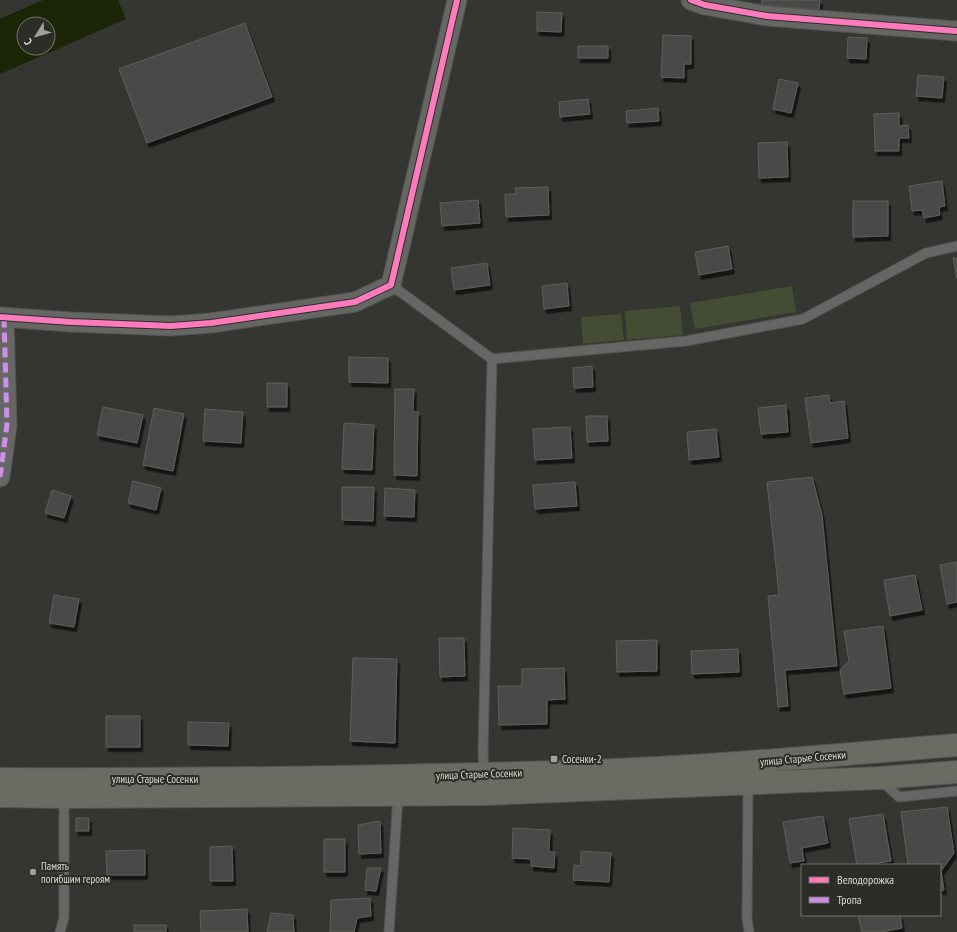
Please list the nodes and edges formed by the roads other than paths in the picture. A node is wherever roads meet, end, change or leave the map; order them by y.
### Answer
1 (457, 0) edge
2 (691, 0) edge
3 (956, 31) dead end
4 (957, 246) edge
5 (391, 285) junction
6 (2, 317) edge
7 (492, 359) junction
8 (0, 477) edge
9 (957, 745) edge
10 (957, 772) edge
11 (484, 774) junction
12 (879, 778) junction
13 (0, 779) edge
14 (748, 784) junction
15 (957, 791) edge
16 (0, 796) edge
17 (398, 796) junction
18 (64, 797) junction
19 (60, 932) edge
20 (389, 932) edge
21 (749, 932) edge

1 - 5 street
2 - 3 street
4 - 7 lane
5 - 6 street
5 - 7 lane
6 - 8 street
7 - 11 lane
9 - 11 main road, улица Старые Сосенки
10 - 12 main road, улица Старые Сосенки
11 - 13 main road, улица Старые Сосенки
12 - 14 main road, улица Старые Сосенки
12 - 15 lane
14 - 17 main road, улица Старые Сосенки
14 - 21 lane
16 - 18 main road, улица Старые Сосенки
17 - 18 main road, улица Старые Сосенки
17 - 20 lane
18 - 19 lane

